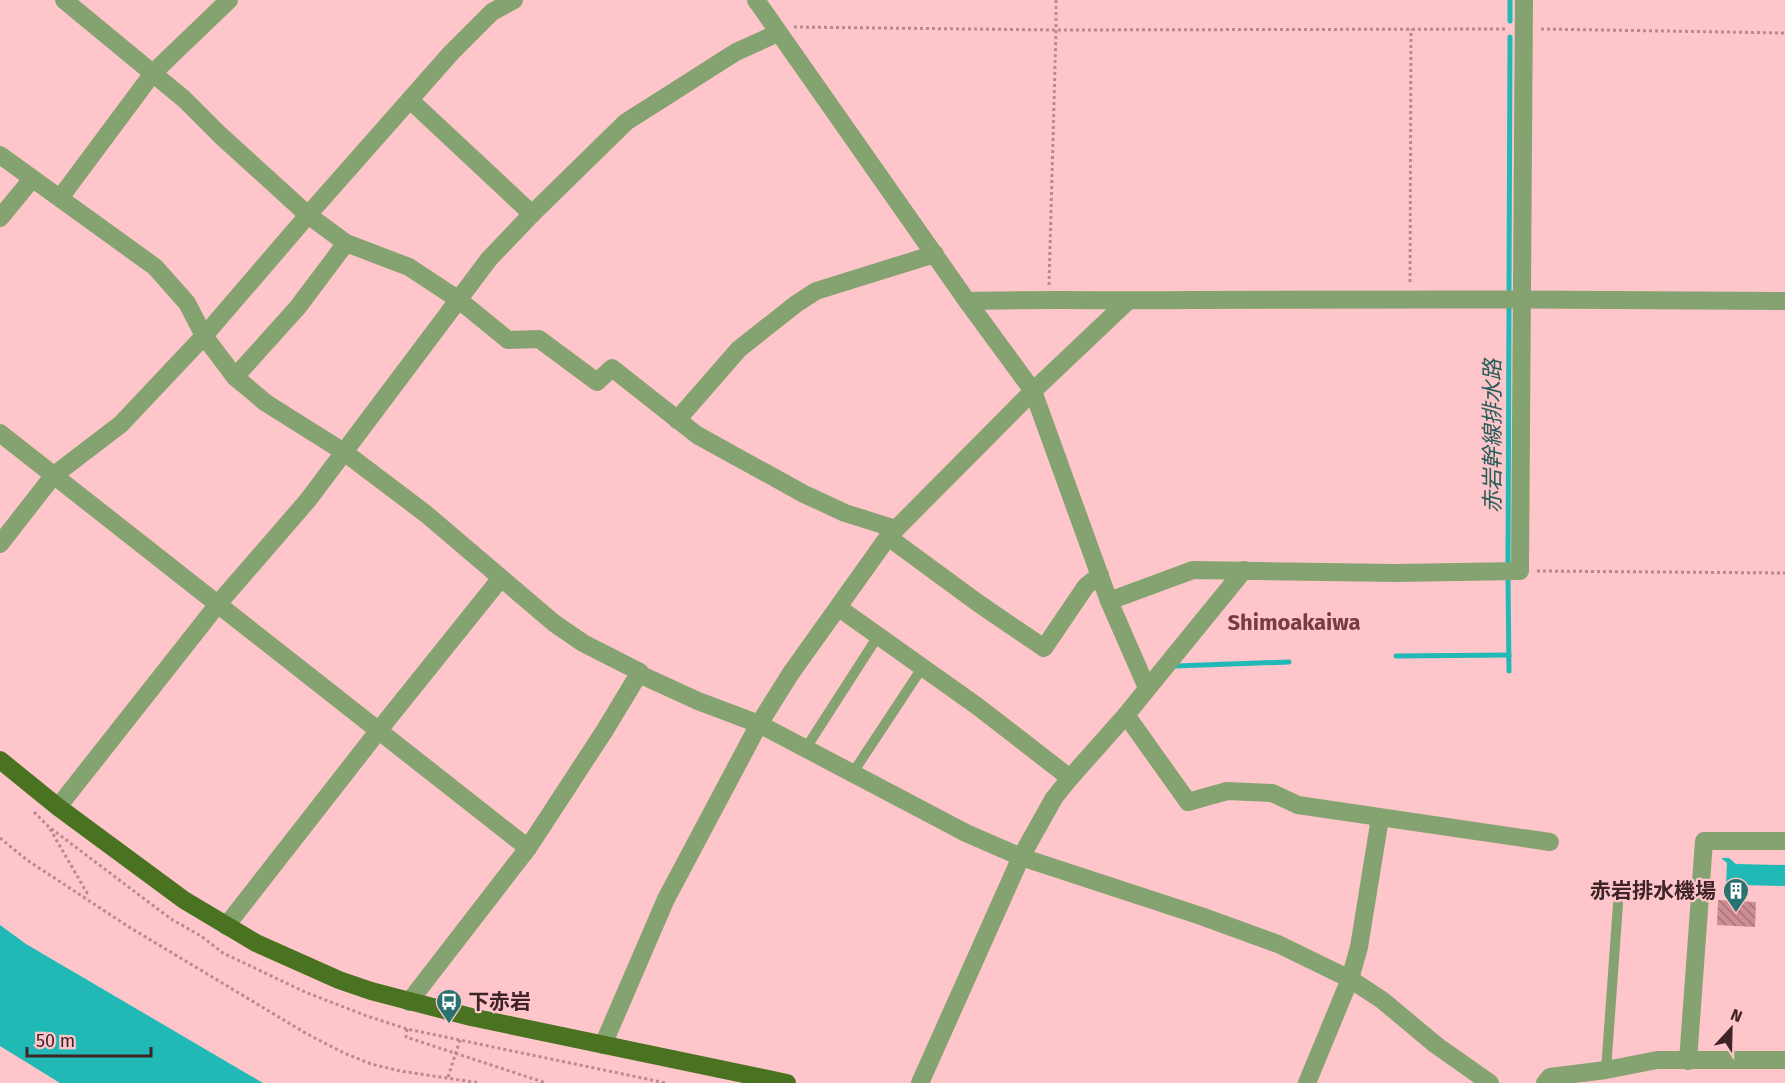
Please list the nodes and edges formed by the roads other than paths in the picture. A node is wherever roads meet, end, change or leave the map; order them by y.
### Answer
1 (64, 0) edge
2 (229, 0) edge
3 (514, 0) edge
4 (756, 0) edge
5 (1524, 0) edge
6 (776, 30) junction
7 (153, 73) junction
8 (410, 100) junction
9 (0, 155) edge
10 (32, 179) junction
11 (60, 198) junction
12 (532, 214) junction
13 (308, 215) junction
14 (0, 218) edge
15 (346, 243) junction
16 (935, 254) junction
17 (1521, 298) junction
18 (459, 300) junction
19 (1785, 300) edge
20 (968, 301) junction
21 (1128, 301) junction
22 (204, 336) junction
23 (235, 377) junction
24 (1033, 391) junction
25 (677, 420) junction
26 (0, 433) edge
27 (344, 452) junction
28 (53, 476) junction
29 (892, 533) junction
30 (0, 544) edge
31 (1244, 570) junction
32 (1100, 575) junction
33 (501, 578) junction
34 (1109, 601) junction
35 (218, 604) junction
36 (839, 608) junction
37 (878, 636) junction
38 (922, 668) junction
39 (639, 674) junction
40 (1147, 687) junction
41 (1126, 715) junction
42 (759, 724) junction
43 (379, 730) junction
44 (806, 748) junction
45 (0, 760) edge
46 (852, 774) junction
47 (1070, 778) junction
48 (58, 807) junction
49 (1380, 818) junction
50 (1550, 842) dead end
51 (1785, 842) edge
52 (528, 848) junction
53 (1021, 857) junction
54 (1618, 904) dead end
55 (226, 926) junction
56 (1350, 980) junction
57 (409, 1002) junction
58 (603, 1045) junction
59 (1688, 1060) junction
60 (1785, 1060) edge
61 (1606, 1070) junction
62 (787, 1083) edge
63 (920, 1083) edge
64 (1307, 1083) edge
65 (1490, 1083) edge
66 (1545, 1083) edge

1 - 7 street
2 - 7 street
3 - 8 street
4 - 6 street
5 - 17 street
6 - 12 street
6 - 16 street
7 - 11 street
7 - 13 street
8 - 12 street
8 - 13 street
9 - 10 street
10 - 11 street
10 - 14 street
11 - 22 street
12 - 18 street
13 - 15 street
13 - 22 street
15 - 18 street
15 - 23 street
16 - 20 street
16 - 25 street
17 - 19 street
17 - 21 street
17 - 31 street
18 - 25 street
18 - 27 street
20 - 21 street
20 - 24 street
21 - 24 street
22 - 23 street
22 - 28 street
23 - 27 street
24 - 29 street
24 - 32 street
25 - 29 street
26 - 28 street
27 - 33 street
27 - 35 street
28 - 30 street
28 - 35 street
29 - 32 street
29 - 36 street
31 - 34 street
31 - 40 street
32 - 34 street
33 - 39 street
33 - 43 street
34 - 40 street
35 - 43 street
35 - 48 street
36 - 37 street
36 - 42 street
37 - 38 street
37 - 44 lane
38 - 46 lane
38 - 47 street
39 - 42 street
39 - 52 street
40 - 41 street
41 - 47 street
41 - 49 street
42 - 44 street
42 - 58 street
43 - 52 street
43 - 55 street
44 - 46 street
45 - 48 main road
46 - 53 street
47 - 53 street
48 - 55 main road
49 - 50 street
49 - 56 street
51 - 59 street
52 - 57 street
53 - 56 street
53 - 63 street
54 - 61 lane
55 - 57 main road
56 - 64 street
56 - 65 street
57 - 58 main road
58 - 62 main road
59 - 60 street
59 - 61 street
61 - 66 street

